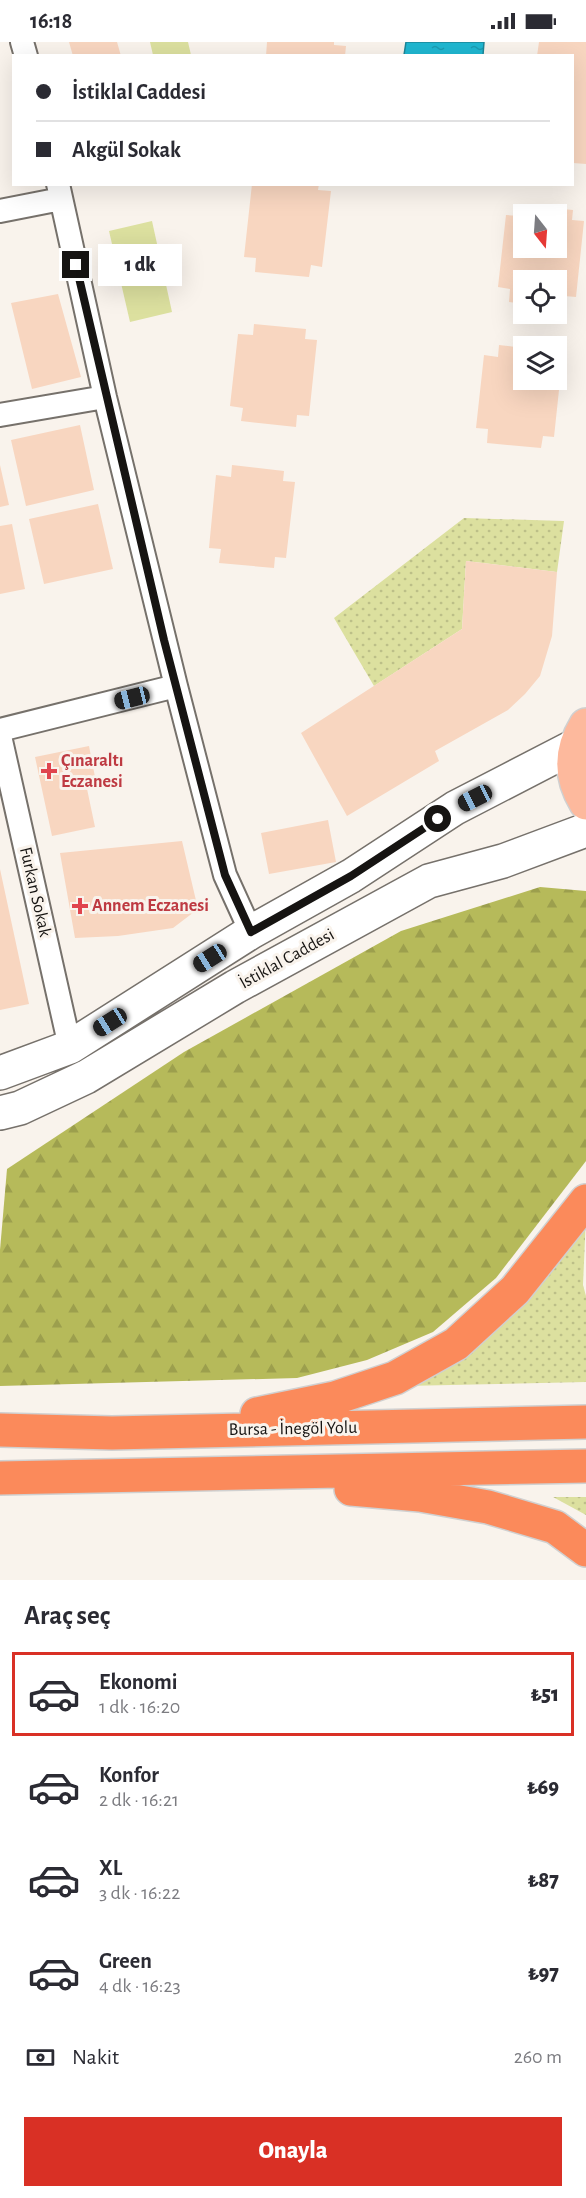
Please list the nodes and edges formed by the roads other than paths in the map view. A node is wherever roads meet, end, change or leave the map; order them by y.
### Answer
1 (59, 192) edge
2 (0, 211) edge
3 (105, 397) junction
4 (0, 415) edge
5 (176, 687) junction
6 (583, 729) edge
7 (0, 730) edge
8 (0, 736) edge
9 (586, 803) edge
10 (586, 830) edge
11 (251, 932) junction
12 (70, 1047) junction
13 (0, 1073) edge
14 (0, 1113) edge
15 (586, 1201) edge
16 (586, 1422) edge
17 (0, 1430) edge
18 (112, 1432) junction
19 (586, 1466) edge
20 (182, 1474) junction
21 (0, 1478) edge
22 (586, 1550) edge

1 - 2 street
1 - 3 street
3 - 4 street
3 - 5 street
5 - 7 street
5 - 11 street
6 - 9 main road
6 - 11 main road
8 - 12 street, Furkan Sokak
10 - 14 main road, İstiklal Caddesi
11 - 12 main road
12 - 13 main road
15 - 18 highway
16 - 18 highway, Bursa - İnegöl Yolu
17 - 18 highway, Bursa - İnegöl Yolu
19 - 20 highway
20 - 21 highway
20 - 22 highway

